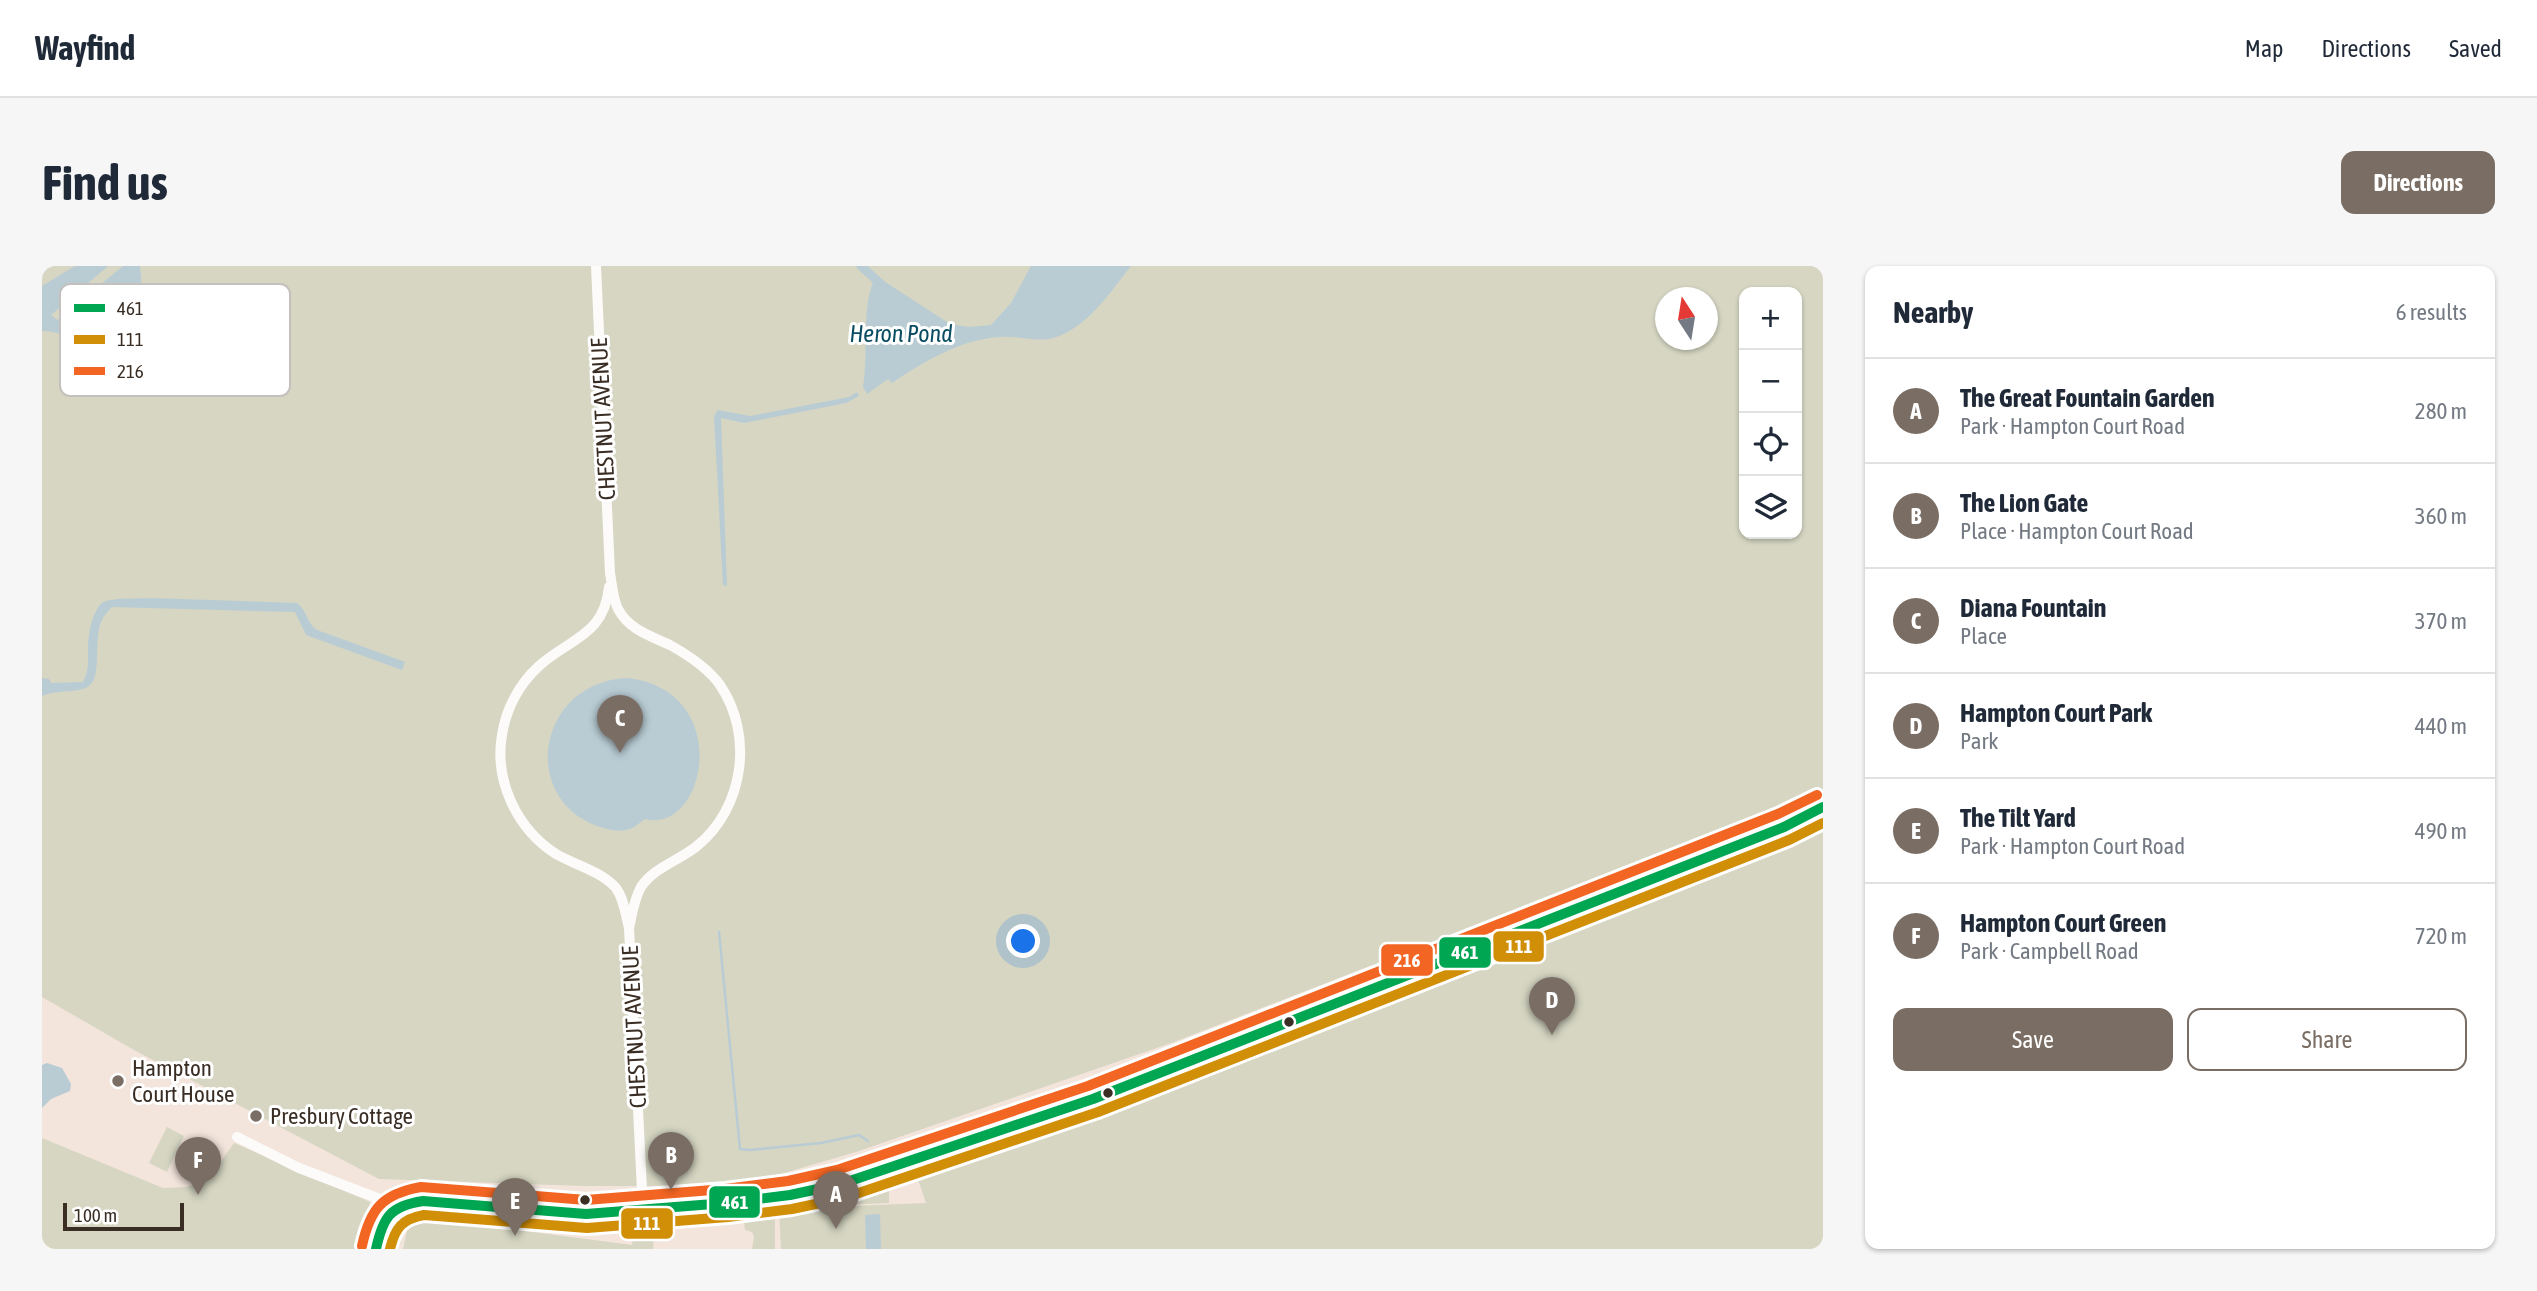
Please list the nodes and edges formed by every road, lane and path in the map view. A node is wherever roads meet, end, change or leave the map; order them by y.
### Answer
1 (596, 266) edge
2 (610, 573) junction
3 (618, 610) junction
4 (603, 616) junction
5 (1823, 807) edge
6 (619, 896) junction
7 (637, 897) junction
8 (629, 928) junction
9 (237, 1137) dead end
10 (398, 1206) junction
11 (643, 1210) junction
12 (376, 1249) edge

1 - 2 street, CHESTNUT AVENUE
2 - 3 street, CHESTNUT AVENUE
2 - 4 street, CHESTNUT AVENUE
3 - 4 street
3 - 7 street, CHESTNUT AVENUE
4 - 6 street
5 - 11 main road
6 - 7 street
6 - 8 street, CHESTNUT AVENUE
7 - 8 street, CHESTNUT AVENUE
8 - 11 street, CHESTNUT AVENUE
9 - 10 street
10 - 11 main road
10 - 12 main road

